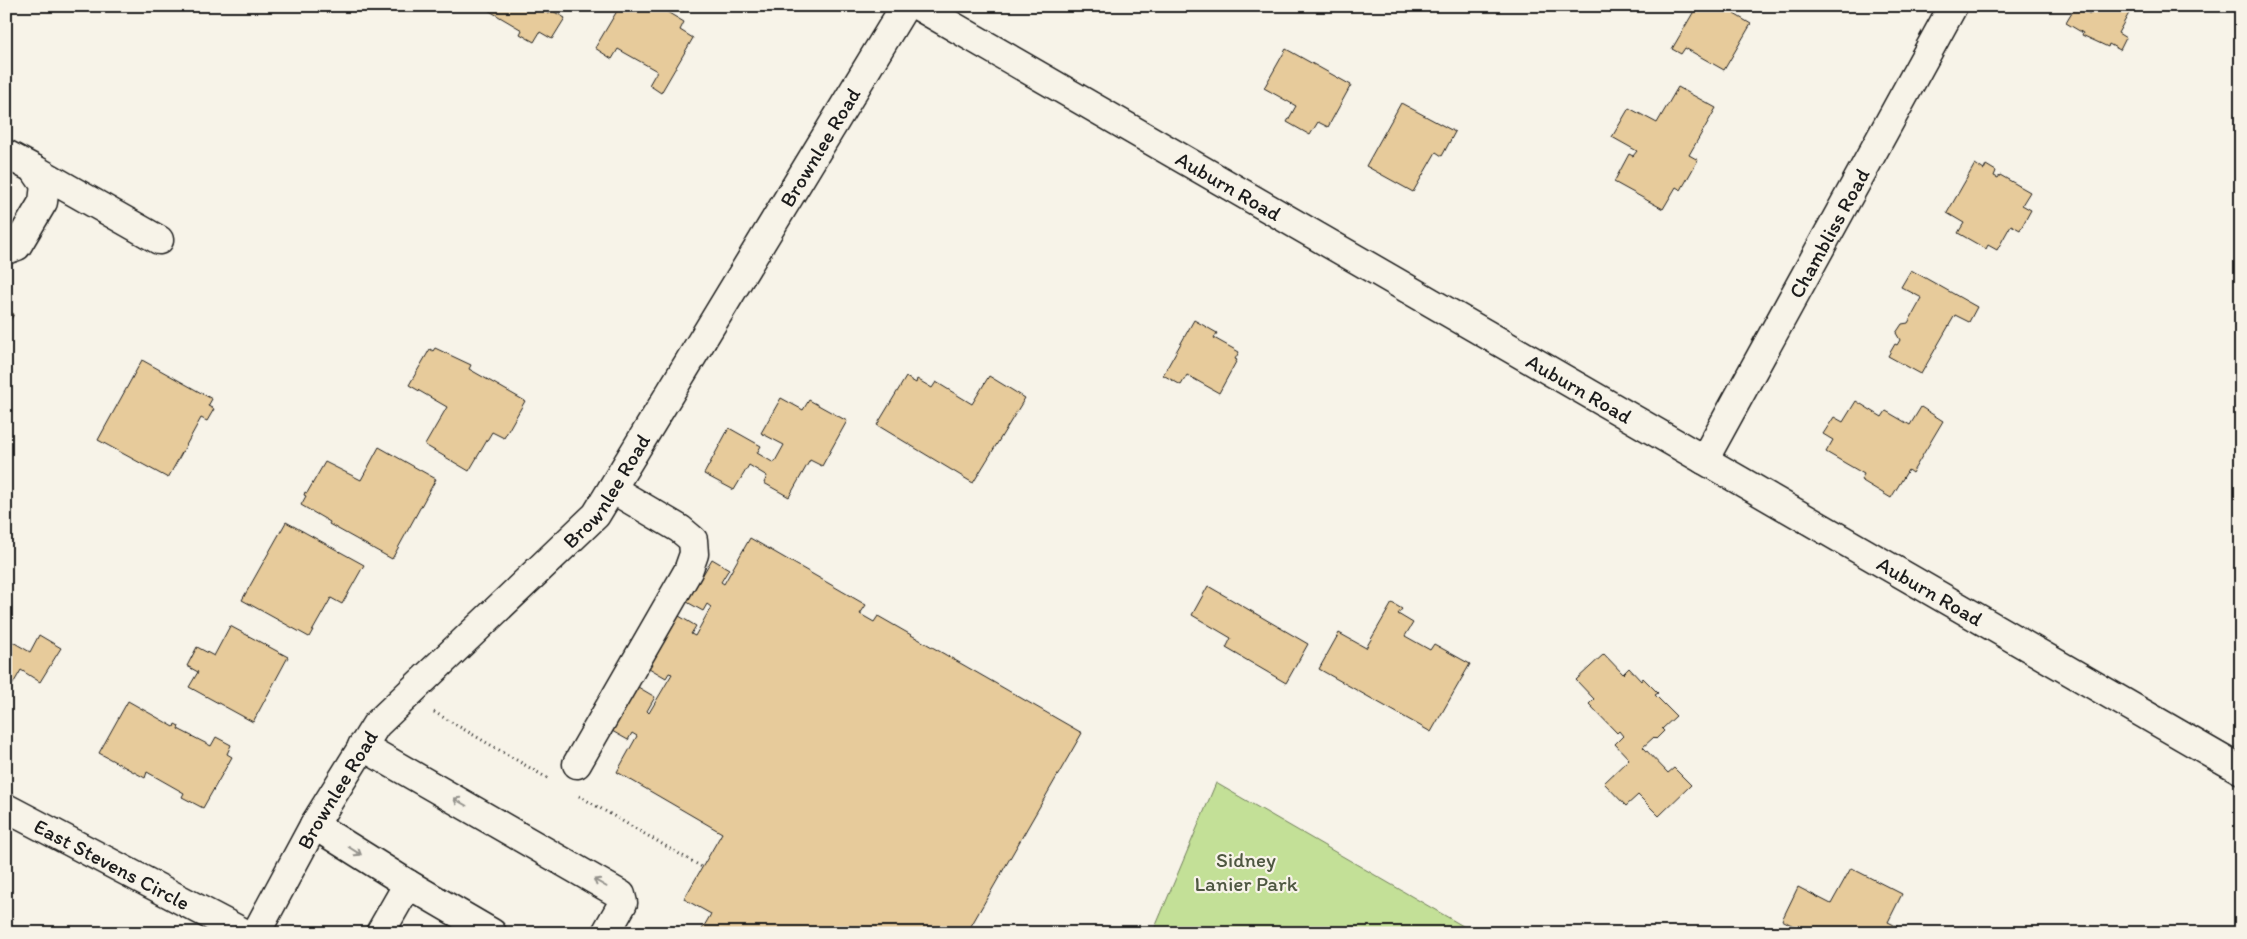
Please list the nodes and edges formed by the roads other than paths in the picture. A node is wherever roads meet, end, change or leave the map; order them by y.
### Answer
1 (905, 6) edge
2 (918, 6) edge
3 (1953, 6) edge
4 (6, 154) edge
5 (34, 169) junction
6 (158, 240) dead end
7 (6, 250) edge
8 (1704, 460) junction
9 (612, 489) junction
10 (362, 746) junction
11 (577, 764) dead end
12 (2241, 770) edge
13 (6, 808) edge
14 (314, 825) junction
15 (408, 884) junction
16 (244, 933) edge
17 (256, 933) edge
18 (380, 933) edge
19 (492, 933) edge
20 (606, 933) edge

1 - 9 street, Brownlee Road
2 - 8 street, Auburn Road
3 - 8 street, Chambliss Road
4 - 5 street
5 - 6 street
5 - 7 street
8 - 12 street, Auburn Road
9 - 10 street, Brownlee Road
9 - 11 street
10 - 14 street, Brownlee Road
20 -> 10 street
13 - 16 street, East Stevens Circle
14 -> 15 street
14 - 17 street, Brownlee Road
15 - 18 street
15 - 19 street

